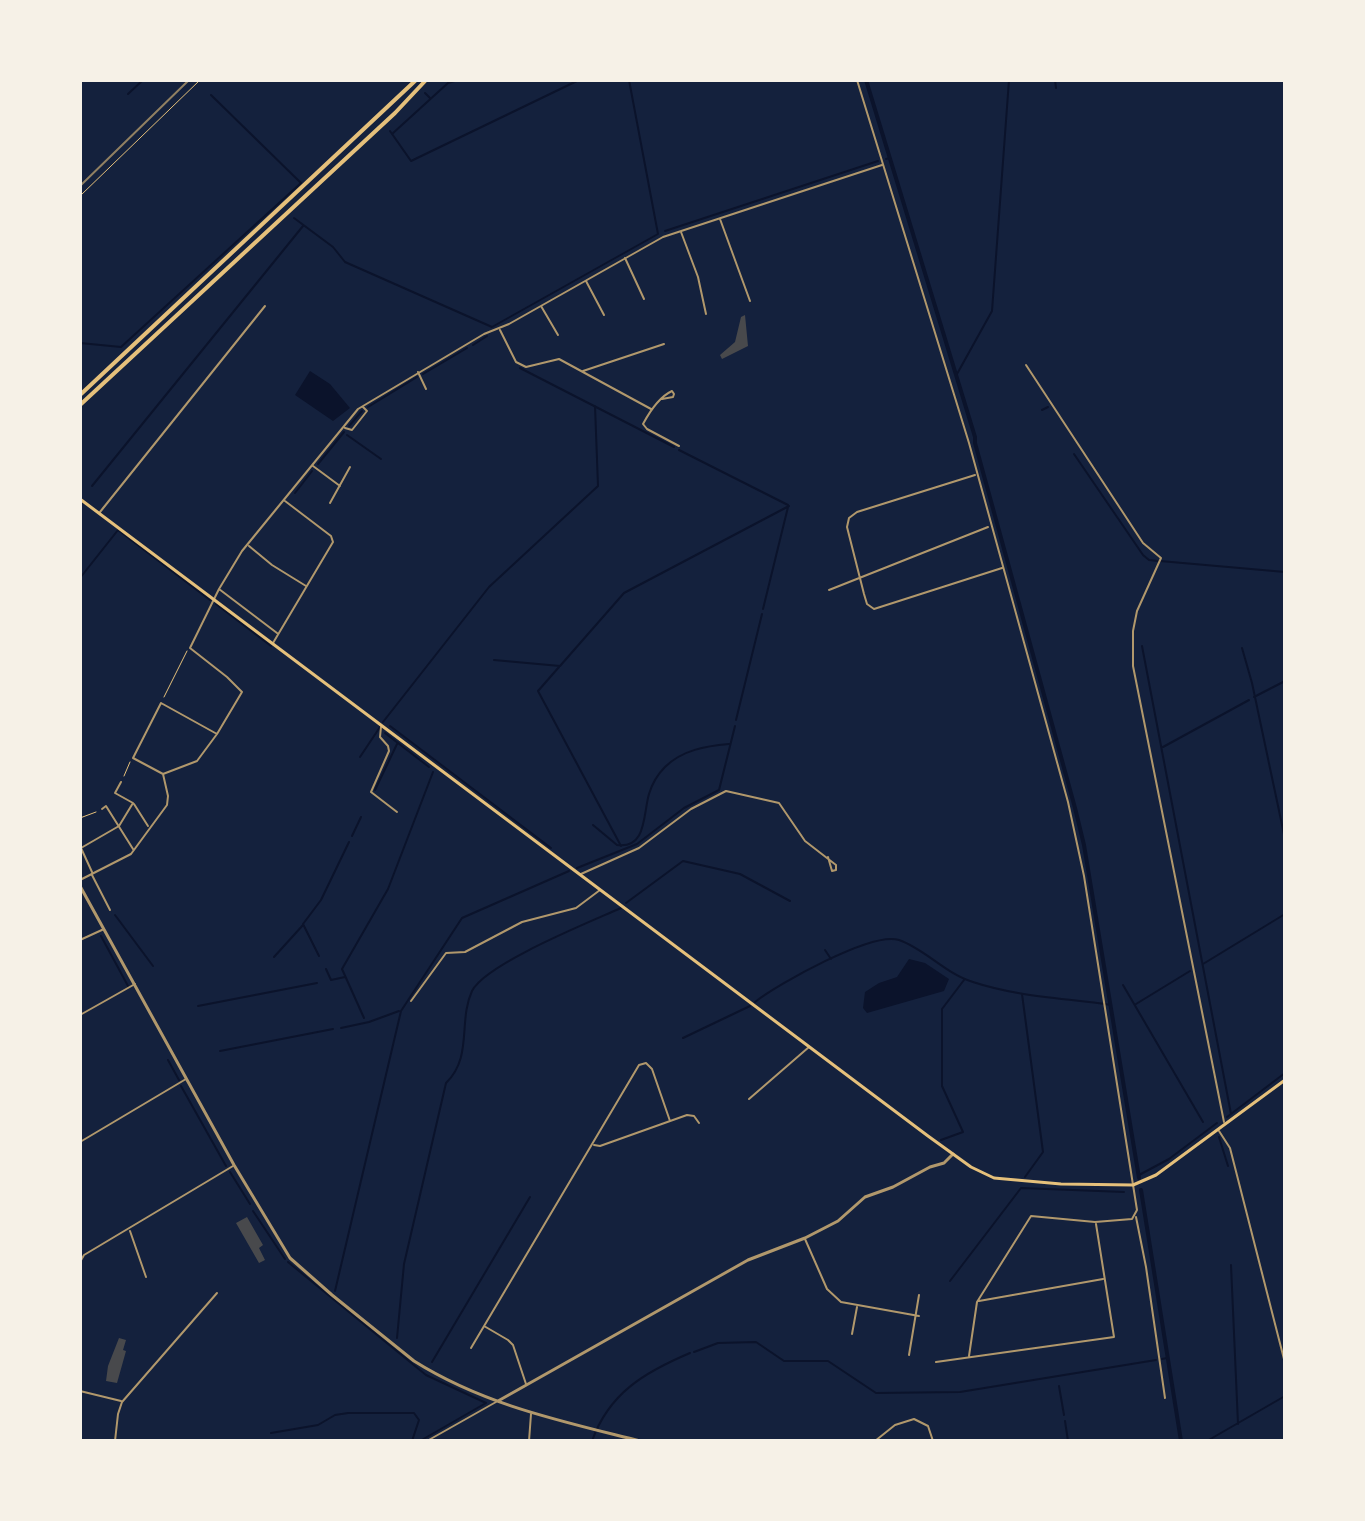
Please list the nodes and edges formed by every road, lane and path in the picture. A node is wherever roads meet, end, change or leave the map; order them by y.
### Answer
1 (200, 80) edge
2 (416, 80) edge
3 (426, 80) edge
4 (857, 80) edge
5 (883, 164) junction
6 (80, 196) edge
7 (720, 218) junction
8 (681, 230) junction
9 (625, 257) junction
10 (585, 280) junction
11 (644, 299) dead end
12 (750, 301) dead end
13 (265, 306) dead end
14 (541, 306) junction
15 (706, 314) dead end
16 (604, 315) dead end
17 (499, 329) junction
18 (558, 335) dead end
19 (664, 344) dead end
20 (115, 365) junction
21 (1026, 365) dead end
22 (582, 371) junction
23 (118, 372) junction
24 (418, 372) junction
25 (426, 389) dead end
26 (80, 395) edge
27 (662, 399) dead end
28 (80, 405) edge
29 (362, 406) junction
30 (651, 409) junction
31 (344, 427) junction
32 (679, 446) dead end
33 (312, 465) junction
34 (350, 467) dead end
35 (976, 475) junction
36 (340, 486) junction
37 (80, 499) edge
38 (284, 500) junction
39 (330, 503) dead end
40 (99, 513) junction
41 (990, 526) junction
42 (247, 545) junction
43 (1004, 568) junction
44 (862, 577) junction
45 (307, 586) junction
46 (219, 589) junction
47 (829, 590) dead end
48 (214, 599) junction
49 (278, 633) junction
50 (273, 644) junction
51 (191, 649) junction
52 (161, 703) junction
53 (382, 726) junction
54 (217, 734) junction
55 (133, 758) junction
56 (163, 774) junction
57 (121, 782) joint
58 (133, 803) junction
59 (102, 809) joint
60 (397, 812) dead end
61 (80, 818) edge
62 (119, 826) junction
63 (149, 826) junction
64 (134, 850) junction
65 (828, 857) dead end
66 (92, 874) junction
67 (580, 875) junction
68 (80, 880) edge
69 (80, 886) edge
70 (601, 889) junction
71 (110, 910) dead end
72 (104, 929) junction
73 (80, 940) edge
74 (135, 984) junction
75 (411, 1001) dead end
76 (80, 1015) edge
77 (809, 1046) junction
78 (186, 1078) junction
79 (1285, 1080) edge
80 (749, 1099) dead end
81 (670, 1121) junction
82 (699, 1123) dead end
83 (1226, 1124) junction
84 (1218, 1130) junction
85 (80, 1142) edge
86 (592, 1143) junction
87 (953, 1154) junction
88 (234, 1165) junction
89 (1133, 1185) junction
90 (1136, 1215) junction
91 (1095, 1222) junction
92 (129, 1230) junction
93 (805, 1238) junction
94 (82, 1255) edge
95 (80, 1262) edge
96 (146, 1277) dead end
97 (1104, 1279) junction
98 (985, 1289) junction
99 (217, 1293) dead end
100 (919, 1295) dead end
101 (991, 1298) junction
102 (977, 1302) junction
103 (857, 1306) junction
104 (917, 1316) junction
105 (484, 1326) junction
106 (852, 1334) dead end
107 (471, 1348) dead end
108 (909, 1355) dead end
109 (969, 1356) junction
110 (936, 1362) dead end
111 (1285, 1363) edge
112 (526, 1385) junction
113 (80, 1391) edge
114 (1165, 1398) dead end
115 (122, 1402) junction
116 (497, 1402) junction
117 (531, 1414) junction
118 (436, 1436) junction
119 (115, 1441) edge
120 (427, 1441) edge
121 (438, 1441) edge
122 (529, 1441) edge
123 (640, 1441) edge
124 (875, 1441) edge
125 (933, 1441) edge

1 - 6 path
2 - 20 highway
3 - 23 highway
4 - 5 street
5 - 7 street
5 - 35 street
7 - 8 street
7 - 12 street
8 - 9 street
8 - 15 street
9 - 10 street
9 - 11 street
10 - 14 street
10 - 16 street
13 - 40 street
14 - 17 street
14 - 18 street
17 - 22 street
17 - 24 street
19 - 22 street
20 - 23 highway
20 - 26 highway
21 - 83 street
22 - 30 street
23 - 28 highway
24 - 25 street
24 - 29 street
27 - 30 street
29 - 31 street
29 - 31 street
30 - 32 street
31 - 33 street
33 - 36 street
33 - 38 street
34 - 36 street
35 - 41 street
35 - 44 street
36 - 39 street
37 - 40 main road
38 - 42 street
38 - 45 street
40 - 48 main road
41 - 43 street
41 - 44 street
42 - 45 street
42 - 46 street
43 - 44 street
43 - 89 street
44 - 47 street
45 - 49 street
46 - 48 street
46 - 49 street
48 - 50 main road
48 - 51 street
49 - 50 street
50 - 53 main road
51 - 52 path
51 - 54 street
52 - 54 street
52 - 55 street
53 - 60 street
53 - 67 main road
54 - 56 street
55 - 56 street
55 - 57 path
56 - 63 street
57 - 58 street
58 - 62 street
58 - 63 street
59 - 61 path
59 - 62 street
62 - 64 street
62 - 66 street
63 - 64 street
64 - 66 street
65 - 67 street
66 - 68 street
66 - 71 street
67 - 70 main road
69 - 72 street
70 - 75 street
70 - 77 main road
72 - 73 street
72 - 74 street
74 - 76 street
74 - 78 street
77 - 80 street
77 - 87 main road
78 - 85 street
78 - 88 street
79 - 83 main road
81 - 82 street
81 - 86 street
81 - 86 street
83 - 84 main road
84 - 89 main road
84 - 111 street
86 - 105 street
87 - 89 main road
87 - 93 street
88 - 92 street
88 - 116 street
89 - 90 street
90 - 91 street
90 - 114 street
91 - 97 street
91 - 98 street
92 - 94 street
92 - 96 street
93 - 103 street
93 - 112 street
94 - 95 street
97 - 101 street
97 - 109 street
98 - 101 street
98 - 102 street
99 - 115 street
100 - 104 street
101 - 102 street
102 - 109 street
103 - 104 street
103 - 106 street
104 - 108 street
105 - 107 street
105 - 112 street
109 - 110 street
112 - 116 street
113 - 115 street
115 - 119 street
116 - 117 street
116 - 118 street
117 - 122 street
117 - 123 street
118 - 120 street
118 - 121 street
124 - 125 street

